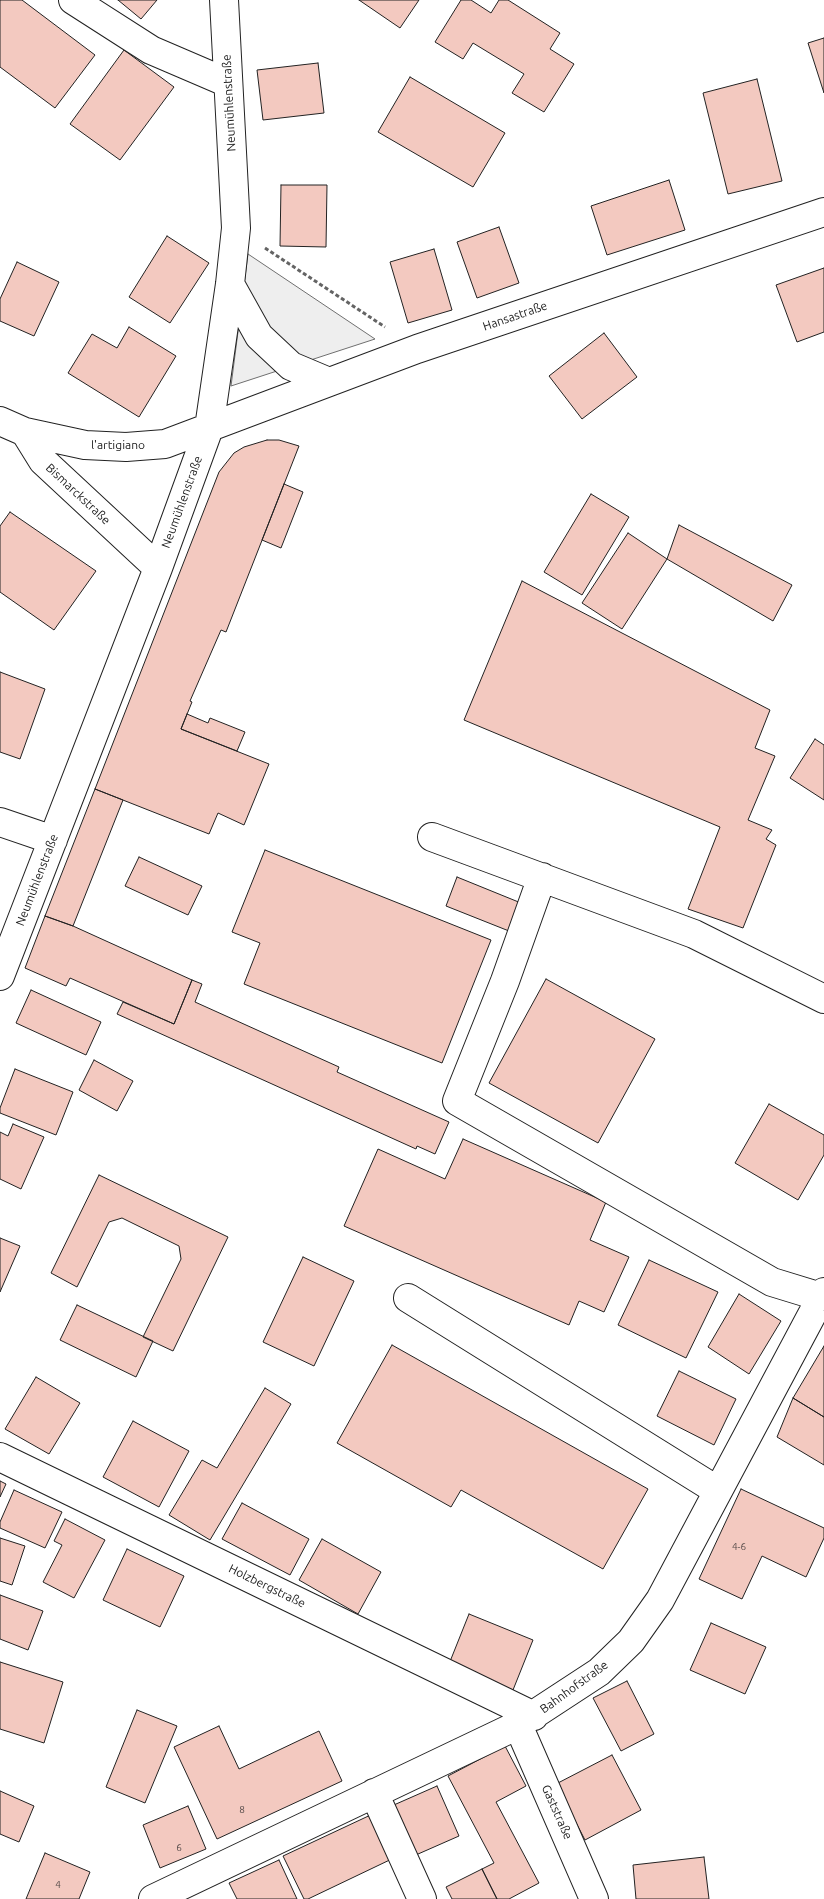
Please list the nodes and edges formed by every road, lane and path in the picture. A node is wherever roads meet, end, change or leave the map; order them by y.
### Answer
1 (73, 0) edge
2 (224, 0) edge
3 (228, 83) junction
4 (824, 212) edge
5 (236, 228) junction
6 (230, 284) junction
7 (417, 349) junction
8 (329, 382) junction
9 (0, 421) edge
10 (209, 428) junction
11 (25, 432) junction
12 (158, 568) junction
13 (0, 822) edge
14 (432, 837) dead end
15 (53, 840) junction
16 (542, 877) junction
17 (0, 976) edge
18 (824, 999) edge
19 (408, 1298) dead end
20 (820, 1306) edge
21 (0, 1457) edge
22 (718, 1491) junction
23 (526, 1721) junction
24 (374, 1793) junction
25 (153, 1899) edge
26 (422, 1899) edge
27 (594, 1899) edge

1 - 3 street
2 - 3 street, Neumühlenstraße
3 - 5 street, Neumühlenstraße
4 - 7 street, Hansastraße
5 - 6 street, Neumühlenstraße
5 - 7 path
6 - 8 street
6 - 10 street, Neumühlenstraße
7 - 8 street, Hansastraße
8 - 10 street, Hansastraße
9 - 11 street
10 - 11 street, l'artigiano
10 - 12 street, Neumühlenstraße
11 - 12 street, Bismarckstraße
12 - 15 street, Neumühlenstraße
13 - 15 street
14 - 16 street
15 - 17 street, Neumühlenstraße
16 - 18 street
16 - 20 street
19 - 22 street
20 - 22 street, Bahnhofstraße
21 - 23 street, Holzbergstraße
22 - 23 street, Bahnhofstraße
23 - 24 street, Bahnhofstraße
23 - 27 street, Gaststraße
24 - 25 street, Bahnhofstraße
24 - 26 street

